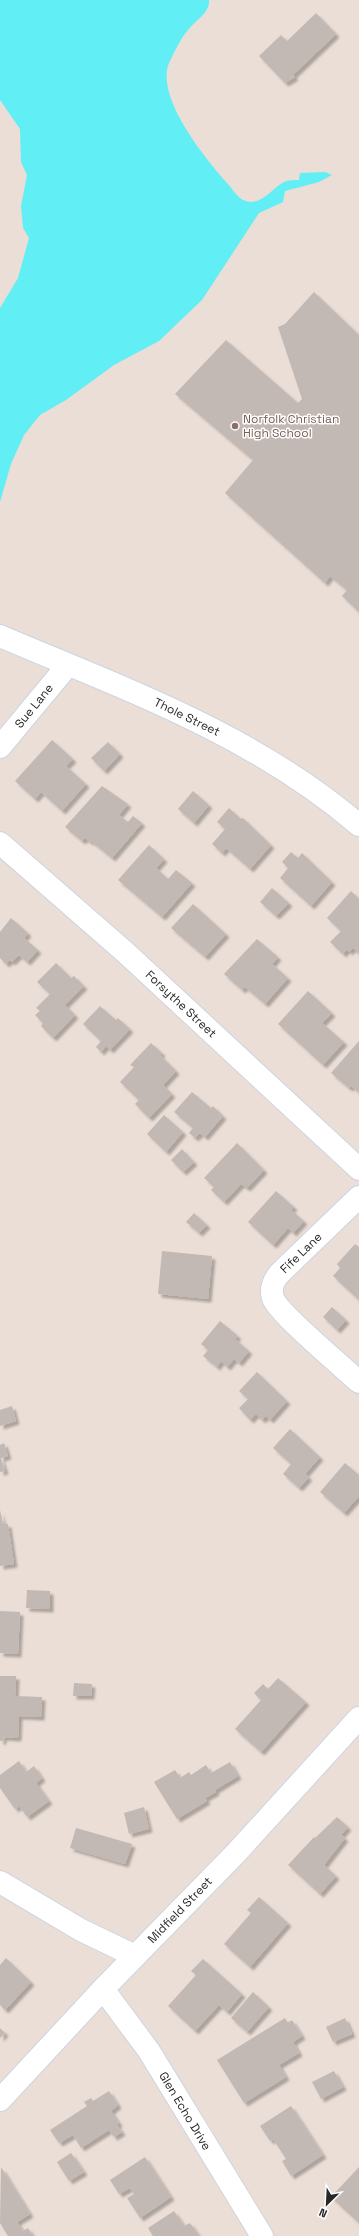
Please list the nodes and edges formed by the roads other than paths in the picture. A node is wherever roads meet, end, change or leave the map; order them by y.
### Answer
1 (0, 636) edge
2 (68, 665) junction
3 (0, 747) edge
4 (359, 824) edge
5 (0, 843) edge
6 (359, 1169) edge
7 (359, 1197) edge
8 (359, 1382) edge
9 (359, 1718) edge
10 (0, 1882) edge
11 (135, 1956) junction
12 (103, 1989) junction
13 (0, 2100) edge
14 (262, 2236) edge

1 - 2 street, Thole Street
2 - 3 street, Sue Lane
2 - 4 street, Thole Street
5 - 6 street, Forsythe Street
7 - 8 street, Fife Lane
9 - 11 street, Midfield Street
10 - 11 street
11 - 12 street, Midfield Street
12 - 13 street, Midfield Street
12 - 14 street, Glen Echo Drive

